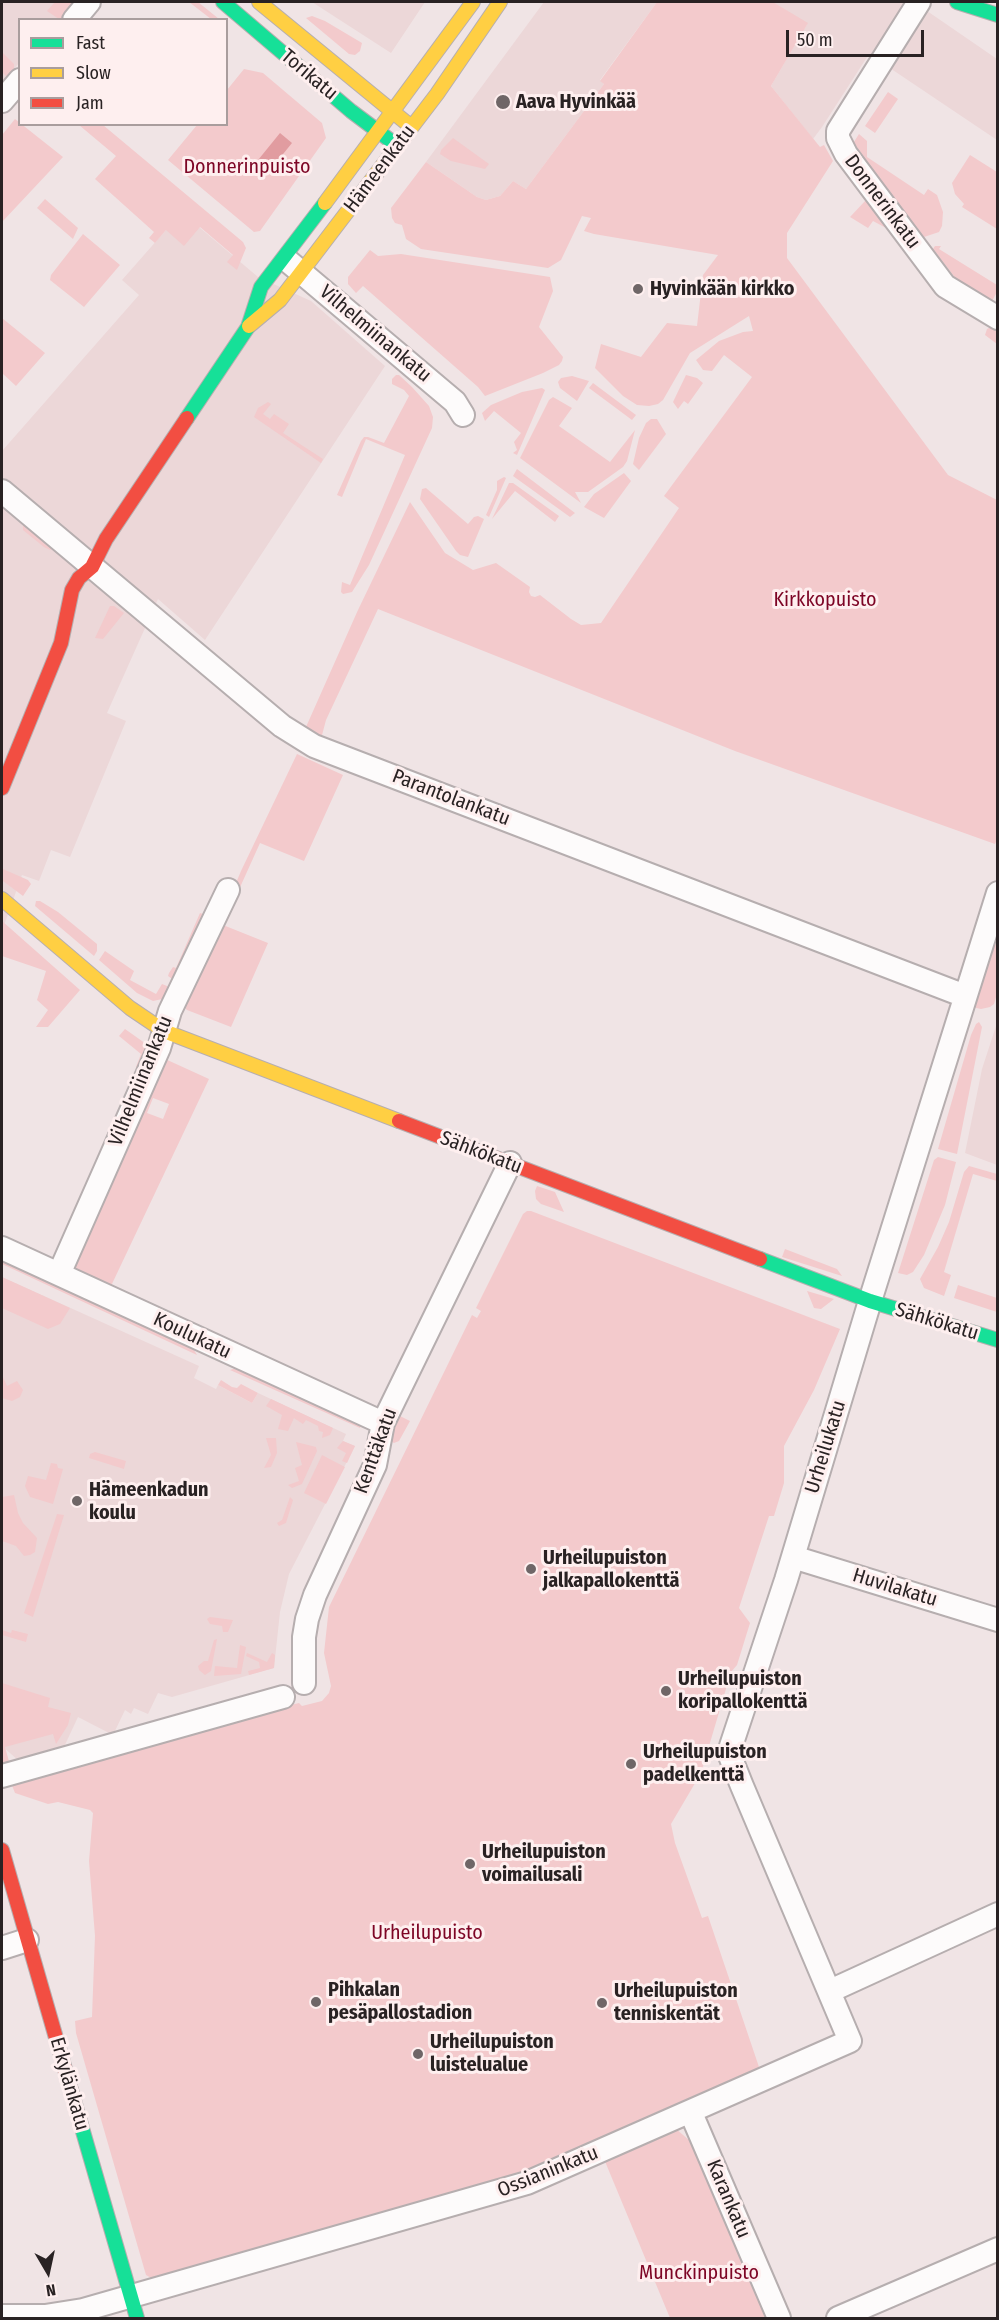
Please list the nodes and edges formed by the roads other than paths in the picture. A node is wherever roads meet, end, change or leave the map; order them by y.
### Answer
1 (89, 2) edge
2 (223, 2) edge
3 (259, 2) edge
4 (473, 2) edge
5 (500, 2) edge
6 (918, 2) edge
7 (957, 2) edge
8 (992, 2) edge
9 (998, 8) edge
10 (998, 15) edge
11 (76, 18) edge
12 (18, 83) edge
13 (2, 101) edge
14 (393, 113) junction
15 (412, 128) junction
16 (379, 132) junction
17 (398, 146) junction
18 (283, 258) junction
19 (302, 272) junction
20 (998, 318) edge
21 (248, 327) junction
22 (463, 415) dead end
23 (3, 498) edge
24 (93, 578) junction
25 (84, 608) dead end
26 (61, 643) junction
27 (2, 788) edge
28 (228, 890) dead end
29 (998, 893) edge
30 (2, 899) edge
31 (965, 996) junction
32 (164, 1031) junction
33 (510, 1163) junction
34 (2, 1248) edge
35 (59, 1274) junction
36 (870, 1300) junction
37 (998, 1340) edge
38 (383, 1423) junction
39 (793, 1557) junction
40 (998, 1620) edge
41 (304, 1683) dead end
42 (283, 1696) dead end
43 (2, 1776) edge
44 (2, 1850) edge
45 (998, 1914) edge
46 (27, 1940) junction
47 (2, 1948) edge
48 (830, 1991) junction
49 (691, 2113) junction
50 (998, 2249) edge
51 (134, 2308) edge
52 (2, 2316) edge
53 (779, 2319) edge
54 (838, 2319) edge

1 - 11 street
2 - 16 street, Torikatu
3 - 14 street, Torikatu
4 - 14 street, Hämeenkatu
5 - 15 street, Hämeenkatu
6 - 20 street, Donnerinkatu
7 - 10 street
8 - 9 street
12 - 13 street
14 - 15 street, Torikatu
14 - 16 street, Hämeenkatu
15 - 17 street, Hämeenkatu
16 - 17 street, Torikatu
16 - 18 street, Hämeenkatu
17 - 19 street, Hämeenkatu
18 - 19 street, Vilhelmiinankatu
18 - 21 street, Hämeenkatu
19 - 21 street, Hämeenkatu
19 - 22 street, Vilhelmiinankatu
21 - 24 street, Hämeenkatu
23 - 24 street, Parantolankatu
24 - 26 street, Hämeenkatu
24 - 31 street, Parantolankatu
25 - 26 street, Hämeenkatu
26 - 27 street, Hämeenkatu
28 - 32 street, Vilhelmiinankatu
29 - 31 street, Urheilukatu
30 - 32 street, Sähkökatu
31 - 36 street, Urheilukatu
32 - 33 street, Sähkökatu
32 - 35 street, Vilhelmiinankatu
33 - 36 street, Sähkökatu
33 - 38 street, Kenttäkatu
34 - 35 street, Koulukatu
35 - 38 street, Koulukatu
36 - 37 street, Sähkökatu
36 - 39 street, Urheilukatu
38 - 41 street, Kenttäkatu
39 - 40 street, Huvilakatu
39 - 48 street, Urheilukatu
42 - 43 street
44 - 46 street, Erkylänkatu
45 - 48 street
46 - 47 street
46 - 51 street, Erkylänkatu
48 - 49 street, Ossianinkatu
49 - 51 street, Ossianinkatu
49 - 53 street, Karankatu
50 - 54 street
51 - 52 street, Ossianinkatu

